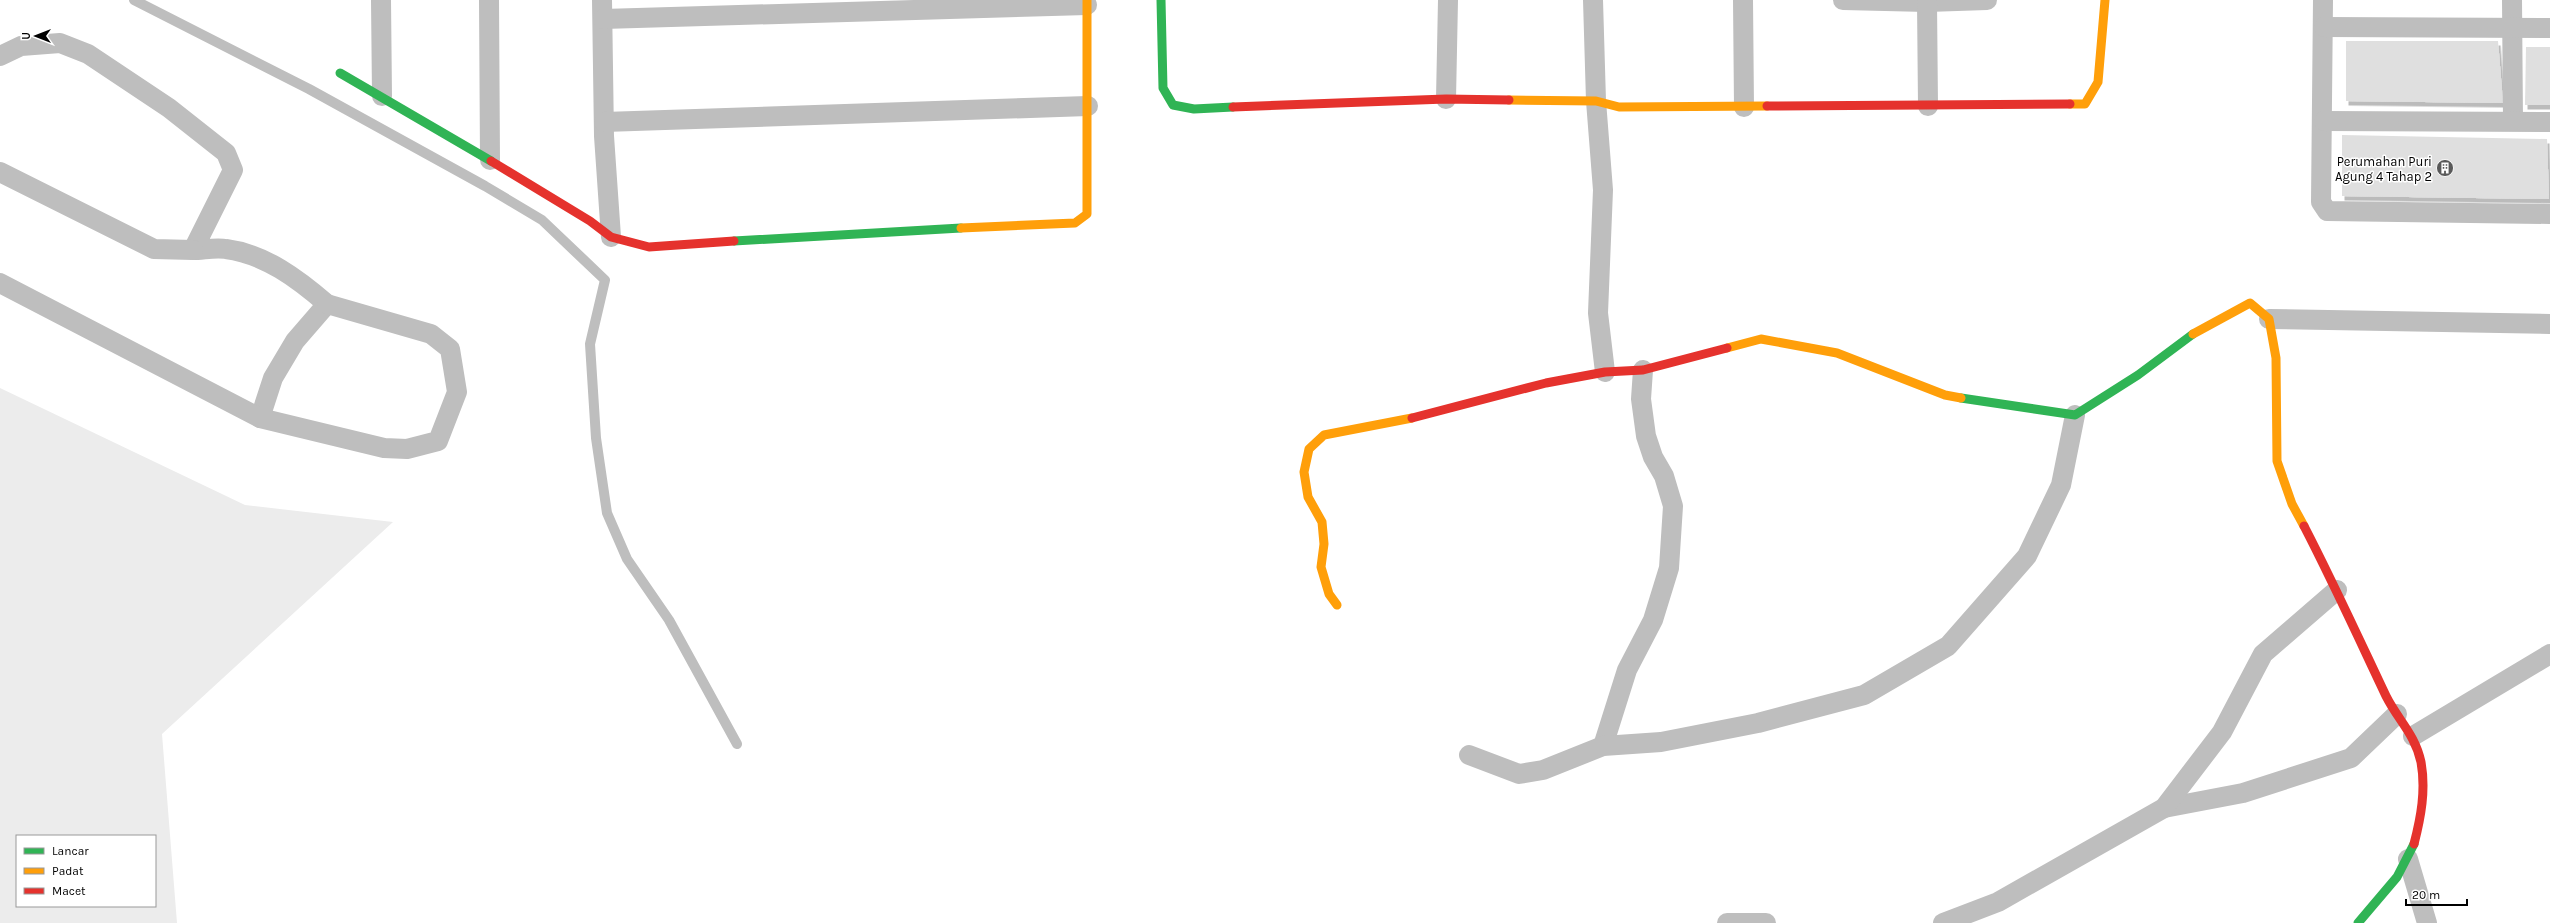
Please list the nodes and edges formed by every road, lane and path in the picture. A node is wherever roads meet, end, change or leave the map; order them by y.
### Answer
1 (134, 0) edge
2 (381, 0) edge
3 (489, 0) edge
4 (1161, 0) edge
5 (1448, 0) edge
6 (1593, 0) edge
7 (1743, 0) edge
8 (1843, 0) edge
9 (1987, 0) edge
10 (2105, 0) edge
11 (2324, 0) edge
12 (2512, 0) edge
13 (1927, 2) junction
14 (1087, 3) edge
15 (603, 10) edge
16 (2324, 27) junction
17 (2513, 28) junction
18 (2550, 28) edge
19 (0, 56) edge
20 (340, 73) dead end
21 (382, 96) junction
22 (1446, 99) junction
23 (1596, 100) junction
24 (1088, 106) junction
25 (1928, 106) junction
26 (1744, 107) junction
27 (2324, 121) junction
28 (604, 122) junction
29 (2513, 122) junction
30 (2550, 122) edge
31 (490, 160) junction
32 (0, 172) edge
33 (2550, 214) edge
34 (612, 237) junction
35 (193, 250) junction
36 (0, 284) edge
37 (326, 304) junction
38 (2269, 319) junction
39 (2550, 324) edge
40 (1643, 370) junction
41 (1605, 372) junction
42 (2075, 415) junction
43 (260, 418) junction
44 (2337, 590) junction
45 (1337, 605) dead end
46 (2550, 654) edge
47 (2398, 714) junction
48 (2413, 736) junction
49 (737, 744) dead end
50 (1603, 746) junction
51 (1469, 755) dead end
52 (2164, 808) junction
53 (2408, 859) junction
54 (1727, 923) edge
55 (1766, 923) edge
56 (1943, 923) edge
57 (2358, 923) edge
58 (2427, 923) edge

1 - 49 lane
2 - 21 street
3 - 31 street
4 - 22 street
5 - 22 street
6 - 23 street
7 - 26 street
8 - 13 street
9 - 13 street
10 - 25 street
11 - 16 street
12 - 17 street
13 - 25 street
14 - 15 street
14 - 24 street
15 - 28 street
16 - 17 street
16 - 27 street
17 - 18 street
17 - 29 street
19 - 35 street
20 - 21 street
21 - 31 street
22 - 23 street
23 - 26 street
23 - 41 street
24 - 28 street
24 - 34 street
25 - 26 street
27 - 29 street
27 - 33 street
28 - 34 street
29 - 30 street
31 - 34 street
32 - 35 street
35 - 37 street
36 - 43 street
37 - 43 street
37 - 43 street
38 - 39 street
38 - 42 street
38 - 44 street
40 - 41 street
40 - 42 street
40 - 50 street
41 - 45 street
42 - 50 street
44 - 47 street
44 - 52 street
46 - 48 street
47 - 48 street
47 - 52 street
48 - 53 street
50 - 51 street
52 - 56 street
53 - 57 street
53 - 58 street
54 - 55 street

